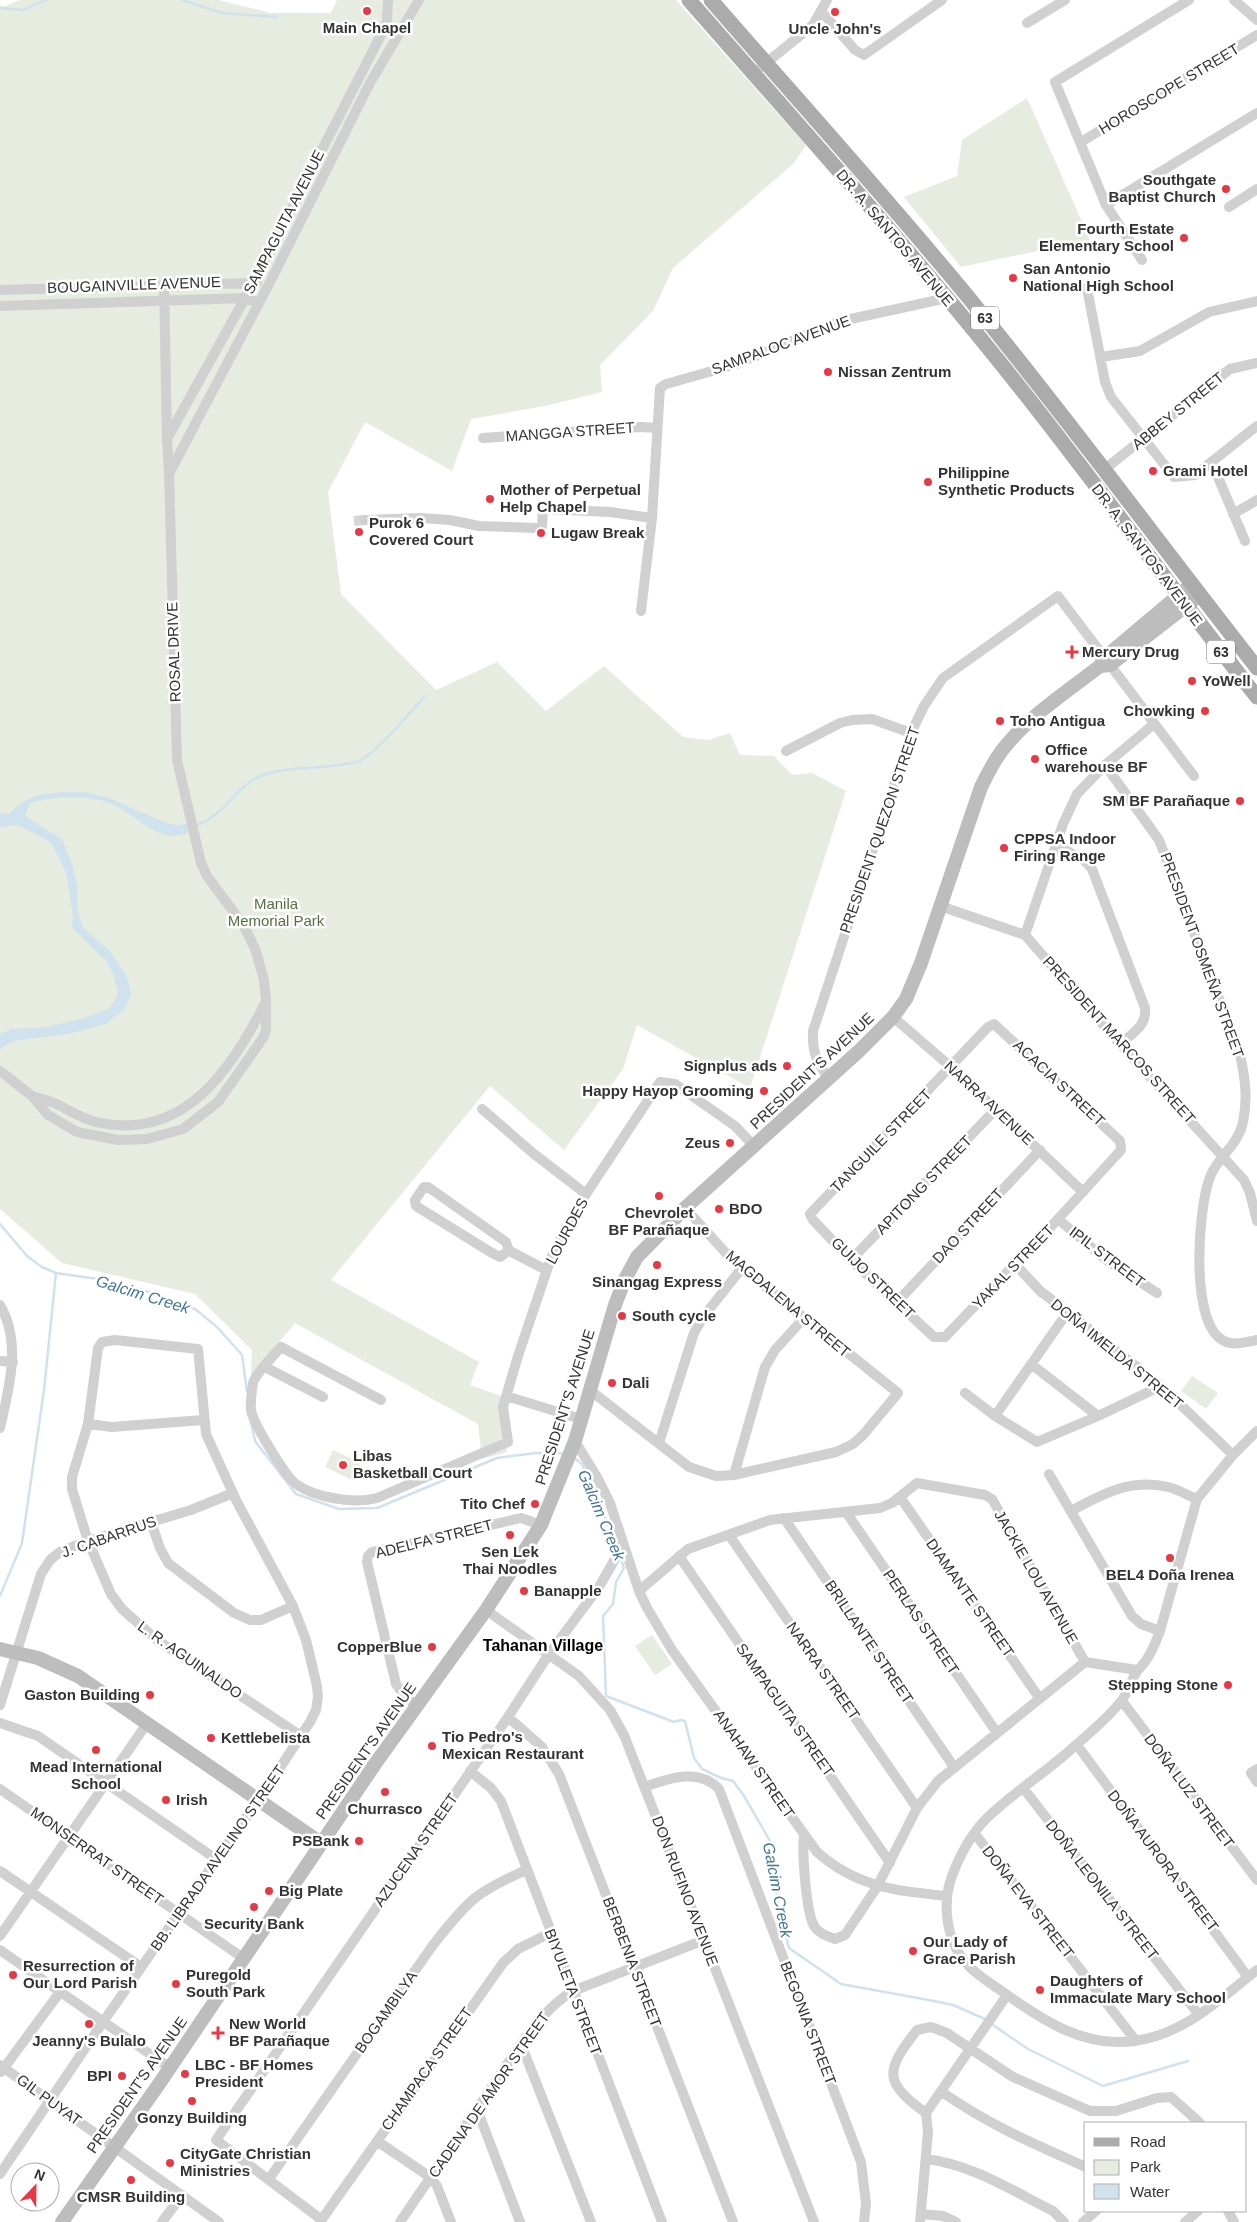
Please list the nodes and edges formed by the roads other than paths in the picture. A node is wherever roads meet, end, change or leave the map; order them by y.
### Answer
1 (388, 0) edge
2 (419, 0) edge
3 (689, 0) edge
4 (711, 0) edge
5 (827, 0) edge
6 (942, 0) edge
7 (1066, 0) edge
8 (1189, 0) edge
9 (1234, 0) edge
10 (822, 12) junction
11 (1257, 20) edge
12 (1027, 23) dead end
13 (1257, 35) edge
14 (766, 62) junction
15 (753, 74) junction
16 (348, 97) junction
17 (359, 103) junction
18 (1257, 113) edge
19 (1080, 142) junction
20 (1257, 189) edge
21 (1106, 205) junction
22 (1229, 207) dead end
23 (1142, 260) dead end
24 (254, 282) junction
25 (164, 284) junction
26 (268, 286) junction
27 (1087, 288) dead end
28 (0, 290) edge
29 (245, 298) junction
30 (947, 298) junction
31 (164, 300) junction
32 (1257, 301) edge
33 (259, 303) junction
34 (0, 306) edge
35 (1101, 357) junction
36 (1257, 362) edge
37 (1257, 426) edge
38 (657, 428) junction
39 (483, 438) dead end
40 (167, 439) junction
41 (1143, 439) junction
42 (1212, 463) junction
43 (1104, 469) junction
44 (170, 472) junction
45 (1257, 500) edge
46 (1233, 514) junction
47 (652, 518) junction
48 (365, 520) tunnel mouth
49 (1244, 541) dead end
50 (1196, 589) junction
51 (1181, 601) junction
52 (641, 611) dead end
53 (1105, 663) junction
54 (1256, 666) edge
55 (1257, 697) edge
56 (1154, 724) junction
57 (911, 733) junction
58 (786, 751) dead end
59 (1105, 765) junction
60 (1194, 776) dead end
61 (1055, 844) junction
62 (940, 906) junction
63 (1025, 935) junction
64 (894, 1017) junction
65 (262, 1019) junction
66 (1120, 1044) junction
67 (951, 1067) junction
68 (0, 1071) edge
69 (829, 1078) junction
70 (32, 1096) junction
71 (482, 1109) dead end
72 (996, 1109) junction
73 (754, 1146) junction
74 (1040, 1150) junction
75 (1223, 1157) junction
76 (1083, 1192) junction
77 (586, 1194) junction
78 (686, 1208) junction
79 (810, 1214) joint
80 (1058, 1220) junction
81 (1257, 1221) edge
82 (508, 1250) junction
83 (851, 1260) junction
84 (1015, 1264) junction
85 (742, 1268) junction
86 (546, 1270) junction
87 (1157, 1293) dead end
88 (897, 1302) junction
89 (0, 1305) edge
90 (1067, 1313) junction
91 (804, 1318) junction
92 (939, 1338) joint
93 (1257, 1340) edge
94 (198, 1349) joint
95 (0, 1360) edge
96 (13, 1362) junction
97 (1031, 1364) junction
98 (265, 1367) junction
99 (1161, 1386) junction
100 (591, 1391) junction
101 (965, 1393) dead end
102 (506, 1396) junction
103 (323, 1397) dead end
104 (381, 1400) dead end
105 (995, 1416) junction
106 (1098, 1416) junction
107 (582, 1419) junction
108 (203, 1420) junction
109 (88, 1424) junction
110 (0, 1427) edge
111 (1257, 1431) edge
112 (659, 1443) junction
113 (573, 1445) junction
114 (1233, 1456) junction
115 (1049, 1474) dead end
116 (734, 1475) junction
117 (232, 1493) junction
118 (900, 1497) junction
119 (1197, 1499) junction
120 (1071, 1511) junction
121 (846, 1512) junction
122 (784, 1518) junction
123 (151, 1522) junction
124 (541, 1525) junction
125 (729, 1534) junction
126 (88, 1541) junction
127 (679, 1556) junction
128 (615, 1559) dead end
129 (639, 1591) junction
130 (293, 1606) junction
131 (486, 1610) junction
132 (1160, 1631) junction
133 (0, 1649) edge
134 (17, 1652) junction
135 (549, 1654) junction
136 (1085, 1662) junction
137 (1137, 1670) junction
138 (1040, 1699) junction
139 (1122, 1701) junction
140 (0, 1705) edge
141 (417, 1706) junction
142 (508, 1717) junction
143 (148, 1722) junction
144 (0, 1723) edge
145 (997, 1732) junction
146 (301, 1736) junction
147 (1077, 1745) junction
148 (954, 1767) junction
149 (470, 1772) junction
150 (105, 1782) junction
151 (644, 1787) junction
152 (0, 1789) edge
153 (1024, 1789) junction
154 (258, 1799) junction
155 (917, 1808) junction
156 (974, 1834) junction
157 (804, 1835) junction
158 (68, 1837) junction
159 (322, 1843) junction
160 (216, 1859) junction
161 (890, 1863) junction
162 (526, 1870) junction
163 (0, 1871) edge
164 (1257, 1880) edge
165 (877, 1887) junction
166 (30, 1892) junction
167 (947, 1896) junction
168 (178, 1914) junction
169 (550, 1933) junction
170 (0, 1936) edge
171 (704, 1940) junction
172 (0, 1950) edge
173 (243, 1958) junction
174 (141, 1967) junction
175 (634, 1968) junction
176 (1257, 1970) edge
177 (1248, 1977) junction
178 (573, 1991) junction
179 (60, 1992) junction
180 (1007, 1995) junction
181 (1199, 2015) junction
182 (103, 2022) junction
183 (1136, 2041) junction
184 (521, 2044) junction
185 (970, 2047) junction
186 (1, 2068) edge
187 (170, 2068) junction
188 (942, 2092) junction
189 (50, 2100) junction
190 (477, 2109) junction
191 (926, 2113) junction
192 (1197, 2122) edge
193 (378, 2141) junction
194 (115, 2147) junction
195 (926, 2159) junction
196 (1084, 2166) edge
197 (0, 2174) edge
198 (430, 2177) junction
199 (269, 2179) junction
200 (182, 2195) junction
201 (1095, 2212) edge
202 (1197, 2212) edge
203 (920, 2218) edge
204 (321, 2221) edge
205 (62, 2222) edge
206 (162, 2222) edge
207 (219, 2222) edge
208 (400, 2222) edge
209 (451, 2222) edge
210 (520, 2222) edge
211 (591, 2222) edge
212 (662, 2222) edge
213 (733, 2222) edge
214 (814, 2222) edge
215 (864, 2222) edge
216 (956, 2222) edge
217 (1064, 2222) edge
218 (1083, 2222) edge
219 (1185, 2222) edge

1 - 16 street, SAMPAGUITA AVENUE
2 - 17 street, SAMPAGUITA AVENUE
3 - 15 main road, DR. A. SANTOS AVENUE / 63
4 - 14 main road, DR. A. SANTOS AVENUE / 63
5 - 10 street
6 - 10 street
7 - 12 street
8 - 19 street
9 - 11 street
10 - 14 street
13 - 19 street, HOROSCOPE STREET
14 - 15 street
14 - 43 main road, DR. A. SANTOS AVENUE / 63
15 - 30 main road, DR. A. SANTOS AVENUE / 63
16 - 17 street
16 - 24 street, SAMPAGUITA AVENUE
17 - 26 street, SAMPAGUITA AVENUE
18 - 21 street
19 - 21 street
20 - 22 street
21 - 23 street
24 - 25 street, BOUGAINVILLE AVENUE
24 - 26 street, BOUGAINVILLE AVENUE
24 - 29 street, SAMPAGUITA AVENUE
25 - 28 street, BOUGAINVILLE AVENUE
25 - 31 street, ROSAL DRIVE
26 - 33 street, SAMPAGUITA AVENUE
27 - 35 street
29 - 31 street, BOUGAINVILLE AVENUE
29 - 33 street, BOUGAINVILLE AVENUE
29 - 40 street, SAMPAGUITA AVENUE
30 - 38 street, SAMPALOC AVENUE
30 - 51 main road, DR. A. SANTOS AVENUE / 63
31 - 34 street, BOUGAINVILLE AVENUE
31 - 40 street, ROSAL DRIVE
32 - 35 street
33 - 44 street, SAMPAGUITA AVENUE
35 - 41 street
36 - 41 street, ABBEY STREET
37 - 42 street
38 - 39 street, MANGGA STREET
38 - 47 street, SAMPALOC AVENUE
40 - 44 street, ROSAL DRIVE
41 - 42 street
41 - 43 street, ABBEY STREET
42 - 46 street
43 - 50 main road, DR. A. SANTOS AVENUE / 63
44 - 65 street, ROSAL DRIVE
45 - 46 street
46 - 49 street
47 - 48 street
47 - 52 street, SAMPALOC AVENUE
50 - 51 street, PRESIDENT'S AVENUE
50 - 54 main road, DR. A. SANTOS AVENUE / 63
51 - 53 street, PRESIDENT'S AVENUE
51 - 55 main road, DR. A. SANTOS AVENUE / 63
53 - 56 street, PRESIDENT QUEZON STREET
53 - 57 street, PRESIDENT QUEZON STREET
53 - 62 street, PRESIDENT'S AVENUE
56 - 59 street
56 - 60 street, PRESIDENT QUEZON STREET
57 - 58 street
57 - 69 street, PRESIDENT QUEZON STREET
59 - 61 street
59 - 75 street, PRESIDENT OSMEÑA STREET
61 - 63 street
61 - 66 street
62 - 63 street
62 - 64 street, PRESIDENT'S AVENUE
63 - 66 street, PRESIDENT MARCOS STREET
64 - 67 street, NARRA AVENUE
64 - 69 street, PRESIDENT'S AVENUE
65 - 70 street
65 - 70 street
66 - 75 street, PRESIDENT MARCOS STREET
67 - 72 street, NARRA AVENUE
67 - 76 street, ACACIA STREET
67 - 79 street, TANGUILE STREET
68 - 70 street
69 - 73 street, PRESIDENT'S AVENUE
71 - 77 street
72 - 74 street, NARRA AVENUE
72 - 83 street, APITONG STREET
73 - 77 street, LOURDES
73 - 78 street, PRESIDENT'S AVENUE
74 - 76 street, NARRA AVENUE
74 - 88 street, DAO STREET
75 - 81 street, PRESIDENT MARCOS STREET
75 - 93 street, PRESIDENT OSMEÑA STREET
76 - 80 street, YAKAL STREET
77 - 86 street, LOURDES
78 - 85 street, MAGDALENA STREET
78 - 100 street, PRESIDENT'S AVENUE
79 - 83 street, GUIJO STREET
80 - 84 street, YAKAL STREET
80 - 87 street, IPIL STREET
82 - 82 street
82 - 86 street
83 - 88 street, GUIJO STREET
84 - 90 street, DOÑA IMELDA STREET
84 - 92 street, YAKAL STREET
85 - 91 street, MAGDALENA STREET
85 - 112 street
86 - 102 street, LOURDES
88 - 92 street, GUIJO STREET
89 - 96 street
90 - 97 street
90 - 99 street, DOÑA IMELDA STREET
91 - 116 street
91 - 116 street, MAGDALENA STREET
94 - 108 street, BB. LIBRADA AVELINO STREET
94 - 109 street, L. R. AGUINALDO
95 - 96 street
96 - 110 street
97 - 105 street
97 - 106 street
98 - 102 street, LOURDES
98 - 103 street
98 - 104 street
99 - 106 street
99 - 114 street, DOÑA IMELDA STREET
100 - 107 street, PRESIDENT'S AVENUE
100 - 112 street
101 - 105 street
102 - 107 street
105 - 106 street
107 - 113 street, PRESIDENT'S AVENUE
108 - 109 street
108 - 117 street, BB. LIBRADA AVELINO STREET
109 - 126 street, L. R. AGUINALDO
111 - 114 street
112 - 116 street
113 - 124 street, PRESIDENT'S AVENUE
113 - 129 street
114 - 119 street
115 - 120 street
117 - 123 street, J. CABARRUS
117 - 130 street, BB. LIBRADA AVELINO STREET
118 - 121 street, JACKIE LOU AVENUE
118 - 136 street, JACKIE LOU AVENUE
118 - 138 street, DIAMANTE STREET
119 - 120 street
119 - 132 street
120 - 132 street
121 - 122 street, JACKIE LOU AVENUE
121 - 145 street, PERLAS STREET
122 - 125 street, JACKIE LOU AVENUE
122 - 148 street, BRILLANTE STREET
123 - 126 street, J. CABARRUS
123 - 130 street
124 - 131 street, PRESIDENT'S AVENUE
124 - 141 street, ADELFA STREET
125 - 127 street, JACKIE LOU AVENUE
125 - 155 street, NARRA STREET
126 - 134 street, J. CABARRUS
126 - 146 street, L. R. AGUINALDO
127 - 129 street, JACKIE LOU AVENUE
127 - 161 street, SAMPAGUITA STREET
128 - 135 street, AZUCENA STREET
129 - 157 street, ANAHAW STREET
130 - 146 street, BB. LIBRADA AVELINO STREET
131 - 135 street, DON RUFINO AVENUE
131 - 141 street, PRESIDENT'S AVENUE
132 - 137 street
133 - 134 street
134 - 140 street, J. CABARRUS
134 - 143 street
135 - 142 street, AZUCENA STREET
135 - 151 street, DON RUFINO AVENUE
136 - 137 street, JACKIE LOU AVENUE
136 - 138 street, JACKIE LOU AVENUE
137 - 139 street
138 - 145 street, JACKIE LOU AVENUE
139 - 147 street
139 - 164 street, DOÑA LUZ STREET
141 - 159 street, PRESIDENT'S AVENUE
142 - 149 street, AZUCENA STREET
142 - 175 street, BERBENIA STREET
143 - 150 street
143 - 154 street
144 - 150 street
145 - 148 street, JACKIE LOU AVENUE
146 - 154 street, BB. LIBRADA AVELINO STREET
147 - 153 street
147 - 177 street, DOÑA AURORA STREET
148 - 155 street, JACKIE LOU AVENUE
149 - 162 street, BIYULETA STREET
149 - 199 street, AZUCENA STREET
150 - 158 street
150 - 160 street
151 - 171 street, DON RUFINO AVENUE
151 - 215 street, BEGONIA STREET
152 - 158 street, MONSERRAT STREET
153 - 156 street
153 - 181 street, DOÑA LEONILA STREET
154 - 159 street
154 - 160 street, BB. LIBRADA AVELINO STREET
155 - 161 street, JACKIE LOU AVENUE
156 - 167 street
156 - 183 street, DOÑA EVA STREET
157 - 165 street, ANAHAW STREET
157 - 165 street, JACKIE LOU AVENUE
158 - 166 street
158 - 168 street, MONSERRAT STREET
159 - 173 street, PRESIDENT'S AVENUE
160 - 168 street, BB. LIBRADA AVELINO STREET
161 - 165 street, JACKIE LOU AVENUE
162 - 169 street, BIYULETA STREET
162 - 199 street, BOGAMBILYA
163 - 166 street
165 - 167 street, ANAHAW STREET
166 - 170 street
166 - 174 street
167 - 180 street
168 - 173 street, MONSERRAT STREET
168 - 174 street, BB. LIBRADA AVELINO STREET
169 - 178 street, BIYULETA STREET
169 - 193 street, CHAMPACA STREET
171 - 175 street, CADENA DE AMOR STREET
171 - 214 street, DON RUFINO AVENUE
172 - 179 street
173 - 187 street, PRESIDENT'S AVENUE
174 - 182 street, BB. LIBRADA AVELINO STREET
175 - 178 street, CADENA DE AMOR STREET
175 - 213 street, BERBENIA STREET
176 - 177 street
177 - 181 street
178 - 184 street, CADENA DE AMOR STREET
178 - 212 street, BIYULETA STREET
179 - 182 street
179 - 186 street
180 - 183 street
180 - 185 street
181 - 183 street
182 - 187 street
182 - 189 street, BB. LIBRADA AVELINO STREET
184 - 190 street, CADENA DE AMOR STREET
184 - 211 street
185 - 188 street
185 - 191 street
185 - 192 street
186 - 189 street, GIL PUYAT
187 - 194 street, PRESIDENT'S AVENUE
188 - 191 street
188 - 196 street
189 - 194 street, GIL PUYAT
189 - 197 street, BB. LIBRADA AVELINO STREET
190 - 198 street, CADENA DE AMOR STREET
190 - 210 street
191 - 195 street
193 - 198 street
193 - 204 street, CHAMPACA STREET
194 - 200 street, GIL PUYAT
194 - 205 street, PRESIDENT'S AVENUE
195 - 203 street
195 - 217 street
198 - 208 street, CADENA DE AMOR STREET
198 - 209 street
199 - 204 street
200 - 206 street
200 - 207 street, GIL PUYAT
201 - 218 street
202 - 219 street
203 - 216 street

